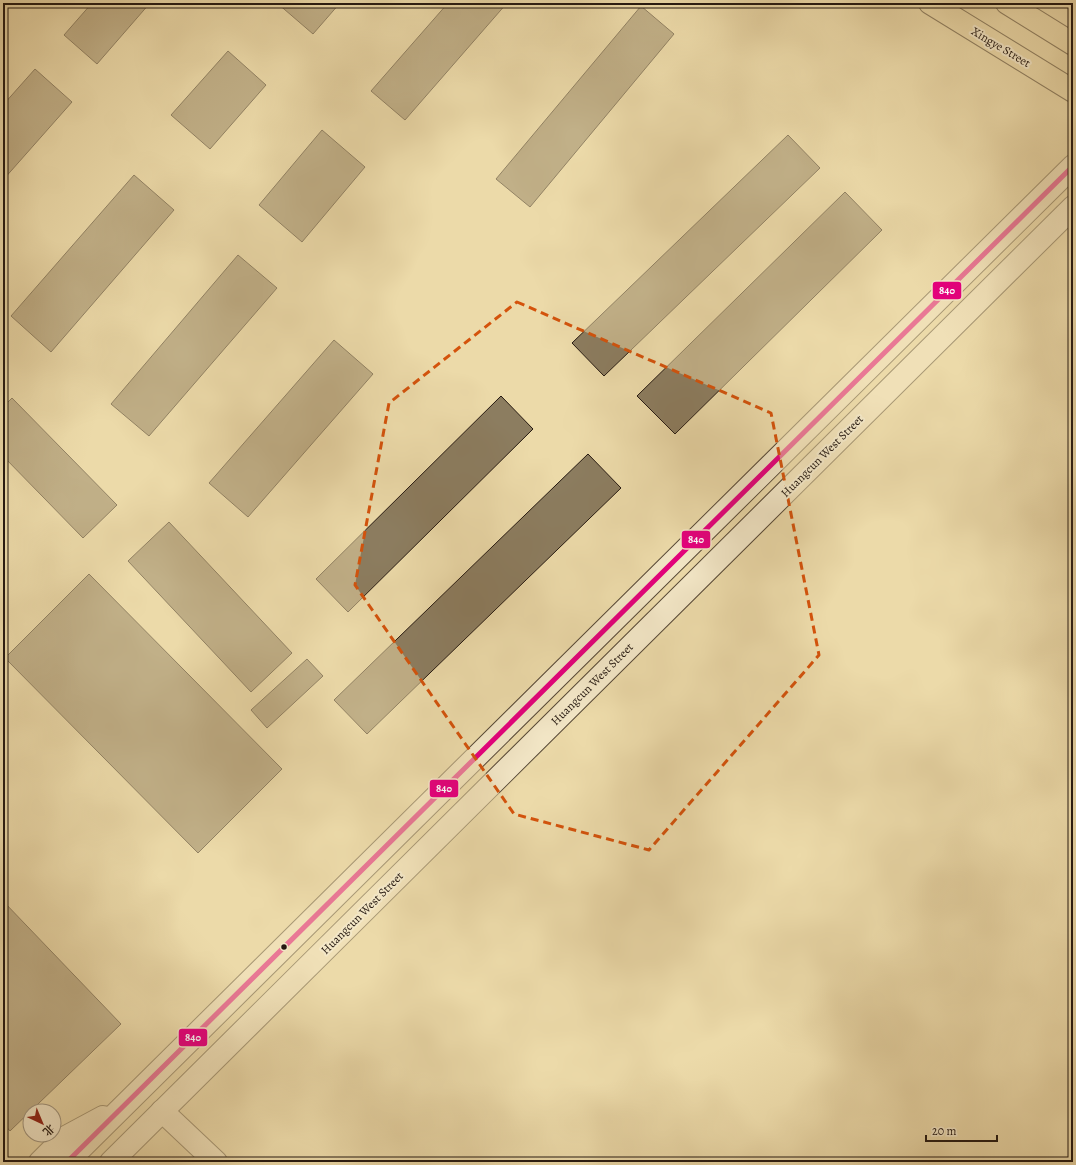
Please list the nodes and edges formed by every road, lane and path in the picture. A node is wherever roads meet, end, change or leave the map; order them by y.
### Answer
1 (930, 3) edge
2 (1007, 3) edge
3 (1073, 44) edge
4 (1073, 91) edge
5 (1073, 166) edge
6 (1073, 207) edge
7 (126, 1105) junction
8 (162, 1111) junction
9 (131, 1143) junction
10 (40, 1162) edge
11 (67, 1162) edge
12 (111, 1162) edge
13 (119, 1162) edge
14 (216, 1162) edge

1 - 4 main road, Xingye Street
2 - 3 main road
5 - 7 street
6 - 8 street, Huangcun West Street
7 - 10 street
7 - 11 street
8 - 9 street, Huangcun West Street
8 - 14 street
9 - 12 street, Huangcun West Street
9 - 13 street

